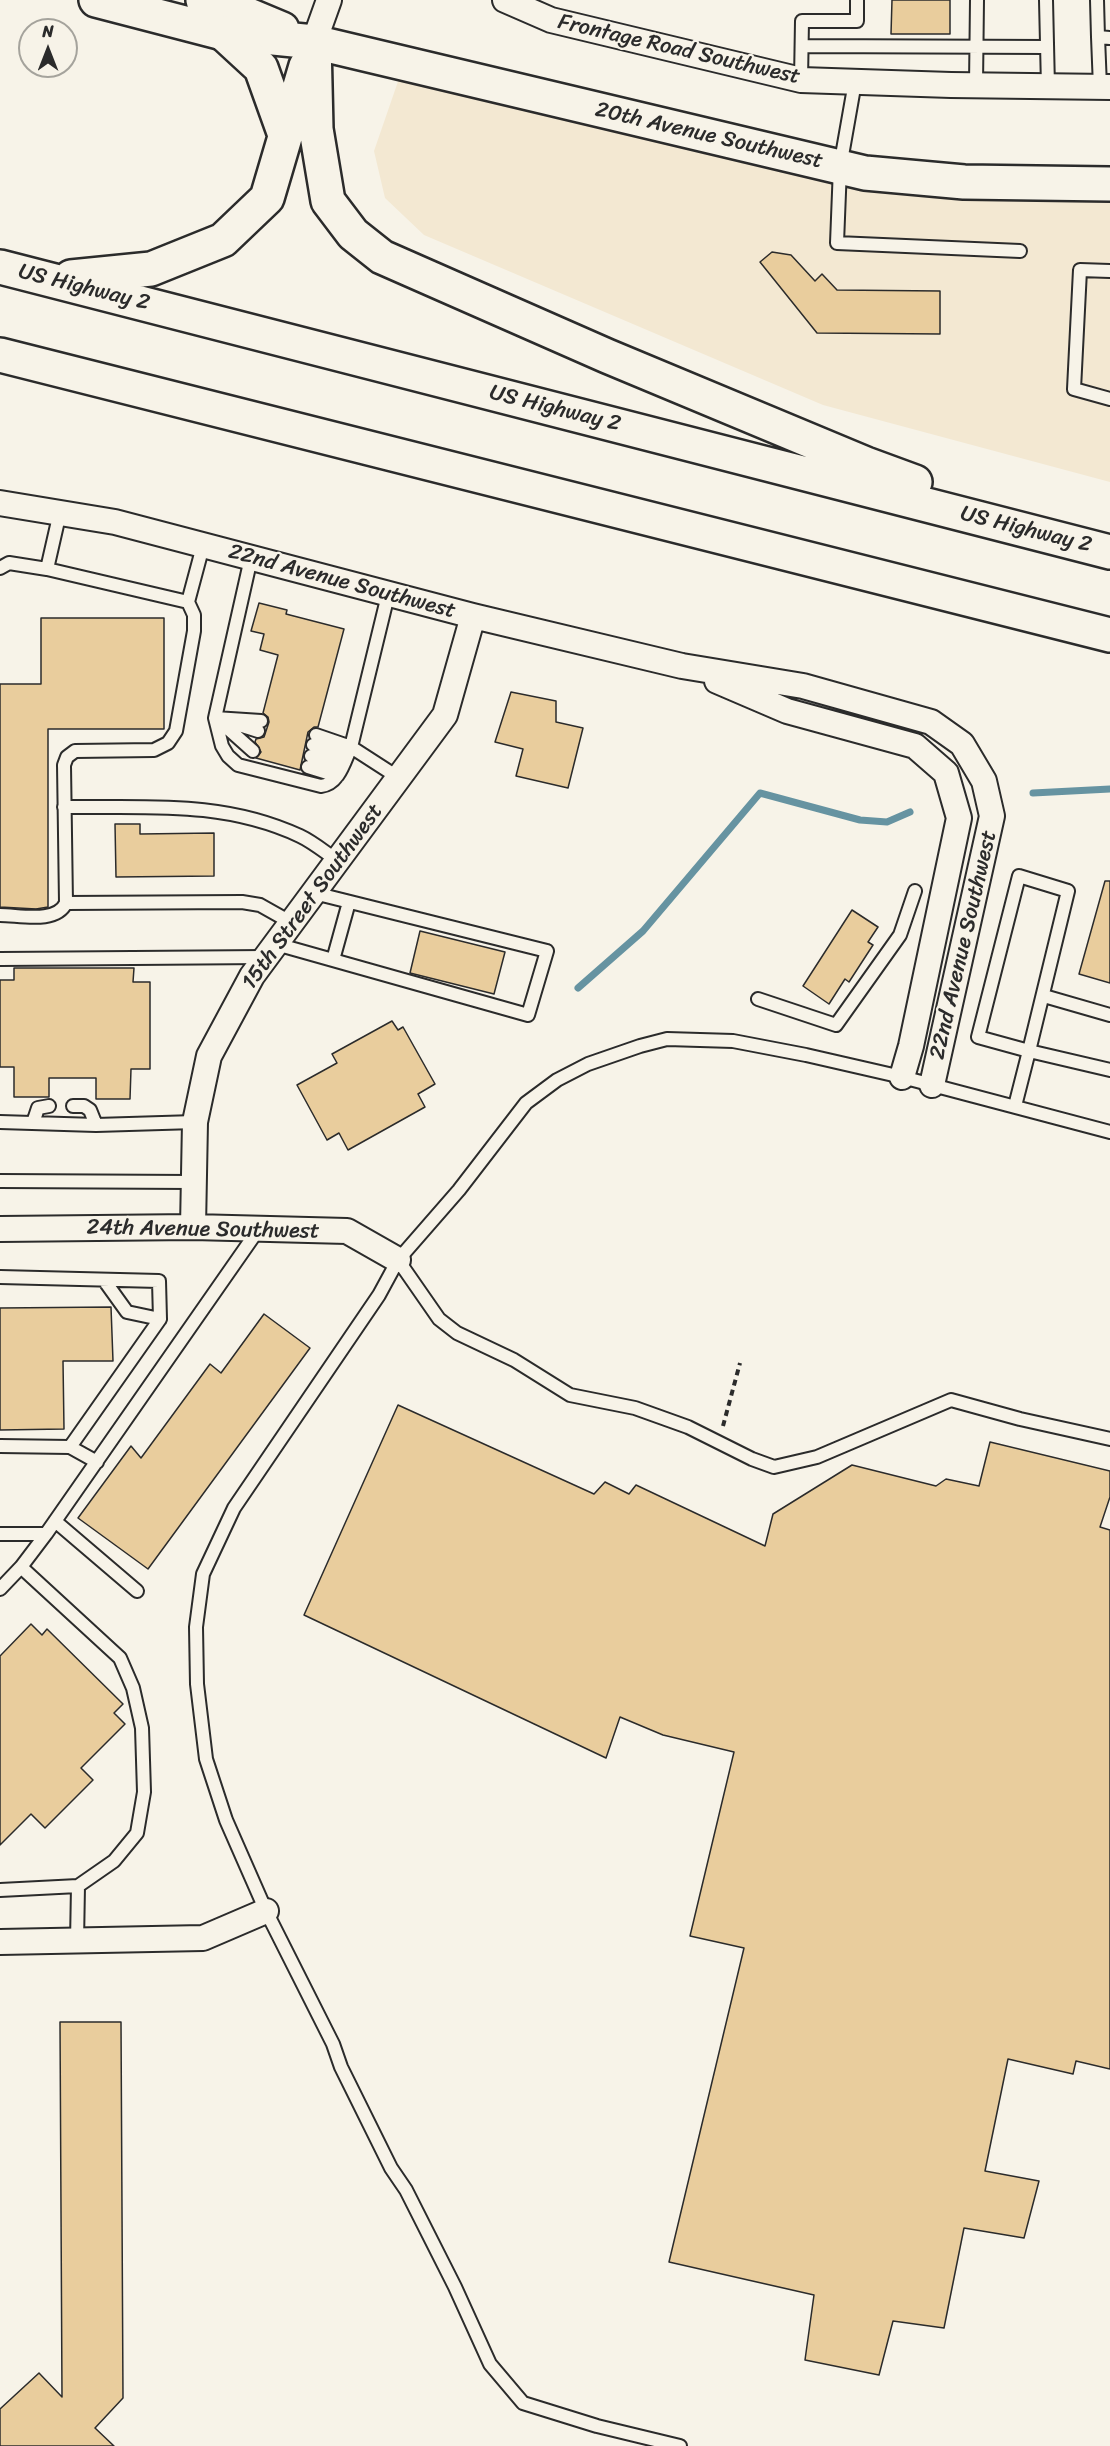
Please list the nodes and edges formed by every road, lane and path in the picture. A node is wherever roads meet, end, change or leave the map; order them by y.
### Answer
1 (96, 0) edge
2 (203, 0) edge
3 (329, 0) edge
4 (504, 0) edge
5 (857, 0) edge
6 (977, 0) edge
7 (1046, 0) edge
8 (1097, 0) edge
9 (223, 33) junction
10 (1104, 37) edge
11 (314, 42) junction
12 (802, 46) junction
13 (976, 46) junction
14 (1047, 47) junction
15 (801, 80) junction
16 (855, 82) junction
17 (976, 85) junction
18 (1048, 87) junction
19 (1105, 87) edge
20 (285, 135) junction
21 (840, 167) junction
22 (1110, 184) edge
23 (1020, 251) dead end
24 (0, 267) edge
25 (1110, 271) edge
26 (51, 280) junction
27 (0, 355) edge
28 (1110, 399) edge
29 (0, 503) edge
30 (60, 512) junction
31 (203, 546) junction
32 (1110, 552) edge
33 (251, 558) junction
34 (0, 568) edge
35 (47, 569) junction
36 (388, 595) junction
37 (188, 602) junction
38 (473, 616) junction
39 (1110, 635) edge
40 (682, 666) junction
41 (215, 718) junction
42 (344, 761) junction
43 (399, 778) junction
44 (64, 807) junction
45 (338, 861) junction
46 (915, 891) dead end
47 (314, 893) junction
48 (349, 902) junction
49 (66, 903) junction
50 (0, 915) edge
51 (292, 923) junction
52 (271, 950) junction
53 (0, 959) edge
54 (333, 960) junction
55 (1044, 996) junction
56 (758, 999) dead end
57 (1110, 1015) edge
58 (1029, 1051) junction
59 (1110, 1070) edge
60 (902, 1077) junction
61 (932, 1085) junction
62 (49, 1106) dead end
63 (73, 1106) dead end
64 (1015, 1106) junction
65 (0, 1122) edge
66 (195, 1122) junction
67 (33, 1123) junction
68 (96, 1125) junction
69 (1110, 1132) edge
70 (0, 1181) edge
71 (193, 1182) junction
72 (193, 1227) junction
73 (0, 1229) edge
74 (258, 1230) junction
75 (398, 1260) junction
76 (0, 1277) edge
77 (104, 1280) junction
78 (160, 1319) junction
79 (740, 1363) dead end
80 (1110, 1439) edge
81 (718, 1442) junction
82 (0, 1446) edge
83 (70, 1447) junction
84 (97, 1462) junction
85 (54, 1521) junction
86 (0, 1534) edge
87 (46, 1534) junction
88 (21, 1567) junction
89 (0, 1589) edge
90 (137, 1591) dead end
91 (78, 1886) junction
92 (0, 1890) edge
93 (266, 1911) junction
94 (0, 1942) edge
95 (77, 1942) junction
96 (680, 2446) edge

1 - 9 main road, 20th Avenue Southwest
2 - 11 main road, 20th Avenue Southwest
3 - 11 street
4 - 15 street, Frontage Road Southwest
5 - 12 lane
6 - 13 lane
7 - 14 lane
8 - 10 lane
9 - 11 main road, 20th Avenue Southwest
9 - 20 main road
10 - 19 lane
11 - 20 main road
11 - 21 main road, 20th Avenue Southwest
11 - 32 main road
12 - 13 lane
12 - 15 lane
13 - 14 lane
13 - 17 lane
14 - 18 lane
15 - 16 street, Frontage Road Southwest
16 - 17 street, Frontage Road Southwest
16 - 21 lane
17 - 18 street, Frontage Road Southwest
18 - 19 street, Frontage Road Southwest
20 - 26 main road
21 - 22 main road, 20th Avenue Southwest
21 - 23 lane
24 - 26 main road, US Highway 2
25 - 28 lane
26 - 32 main road, US Highway 2
27 - 39 main road
29 - 30 street, 22nd Avenue Southwest
30 - 31 street, 22nd Avenue Southwest
30 - 35 lane
31 - 33 street, 22nd Avenue Southwest
31 - 37 lane
33 - 36 street, 22nd Avenue Southwest
33 - 41 lane
34 - 35 lane
35 - 37 lane
36 - 38 street, 22nd Avenue Southwest
36 - 42 lane
37 - 44 lane
38 - 40 street, 22nd Avenue Southwest
38 - 43 street, 15th Street Southwest
40 - 60 street, 22nd Avenue Southwest
40 - 61 street, 22nd Avenue Southwest
41 - 41 lane
41 - 42 lane
42 - 42 lane
42 - 43 lane
43 - 45 street, 15th Street Southwest
44 - 45 lane
44 - 49 lane
45 - 47 street, 15th Street Southwest
46 - 56 lane
47 - 48 lane
47 - 51 street, 15th Street Southwest
48 - 54 lane
48 - 54 lane
49 - 50 lane
49 - 51 lane
51 - 52 street, 15th Street Southwest
52 - 53 lane
52 - 54 lane
52 - 66 street, 15th Street Southwest
55 - 57 lane
55 - 58 lane
55 - 58 lane
58 - 59 lane
58 - 64 lane
60 - 61 lane
60 - 75 lane
61 - 64 lane
62 - 67 lane
63 - 68 lane
64 - 69 lane
65 - 67 lane
66 - 68 lane
66 - 71 street, 15th Street Southwest
67 - 68 lane
70 - 71 lane
71 - 72 street, 15th Street Southwest
72 - 73 street, 24th Avenue Southwest
72 - 74 street, 24th Avenue Southwest
74 - 75 street, 24th Avenue Southwest
74 - 84 lane
75 - 81 lane
75 - 93 lane
76 - 77 lane
77 - 78 lane
77 - 78 lane
78 - 83 lane
79 - 81 path
80 - 81 lane
82 - 83 lane
83 - 84 lane
84 - 85 lane
85 - 87 lane
85 - 90 lane
86 - 87 lane
87 - 88 lane
88 - 89 lane
88 - 91 lane
91 - 92 lane
91 - 95 lane
93 - 95 street
93 - 96 lane
94 - 95 street

